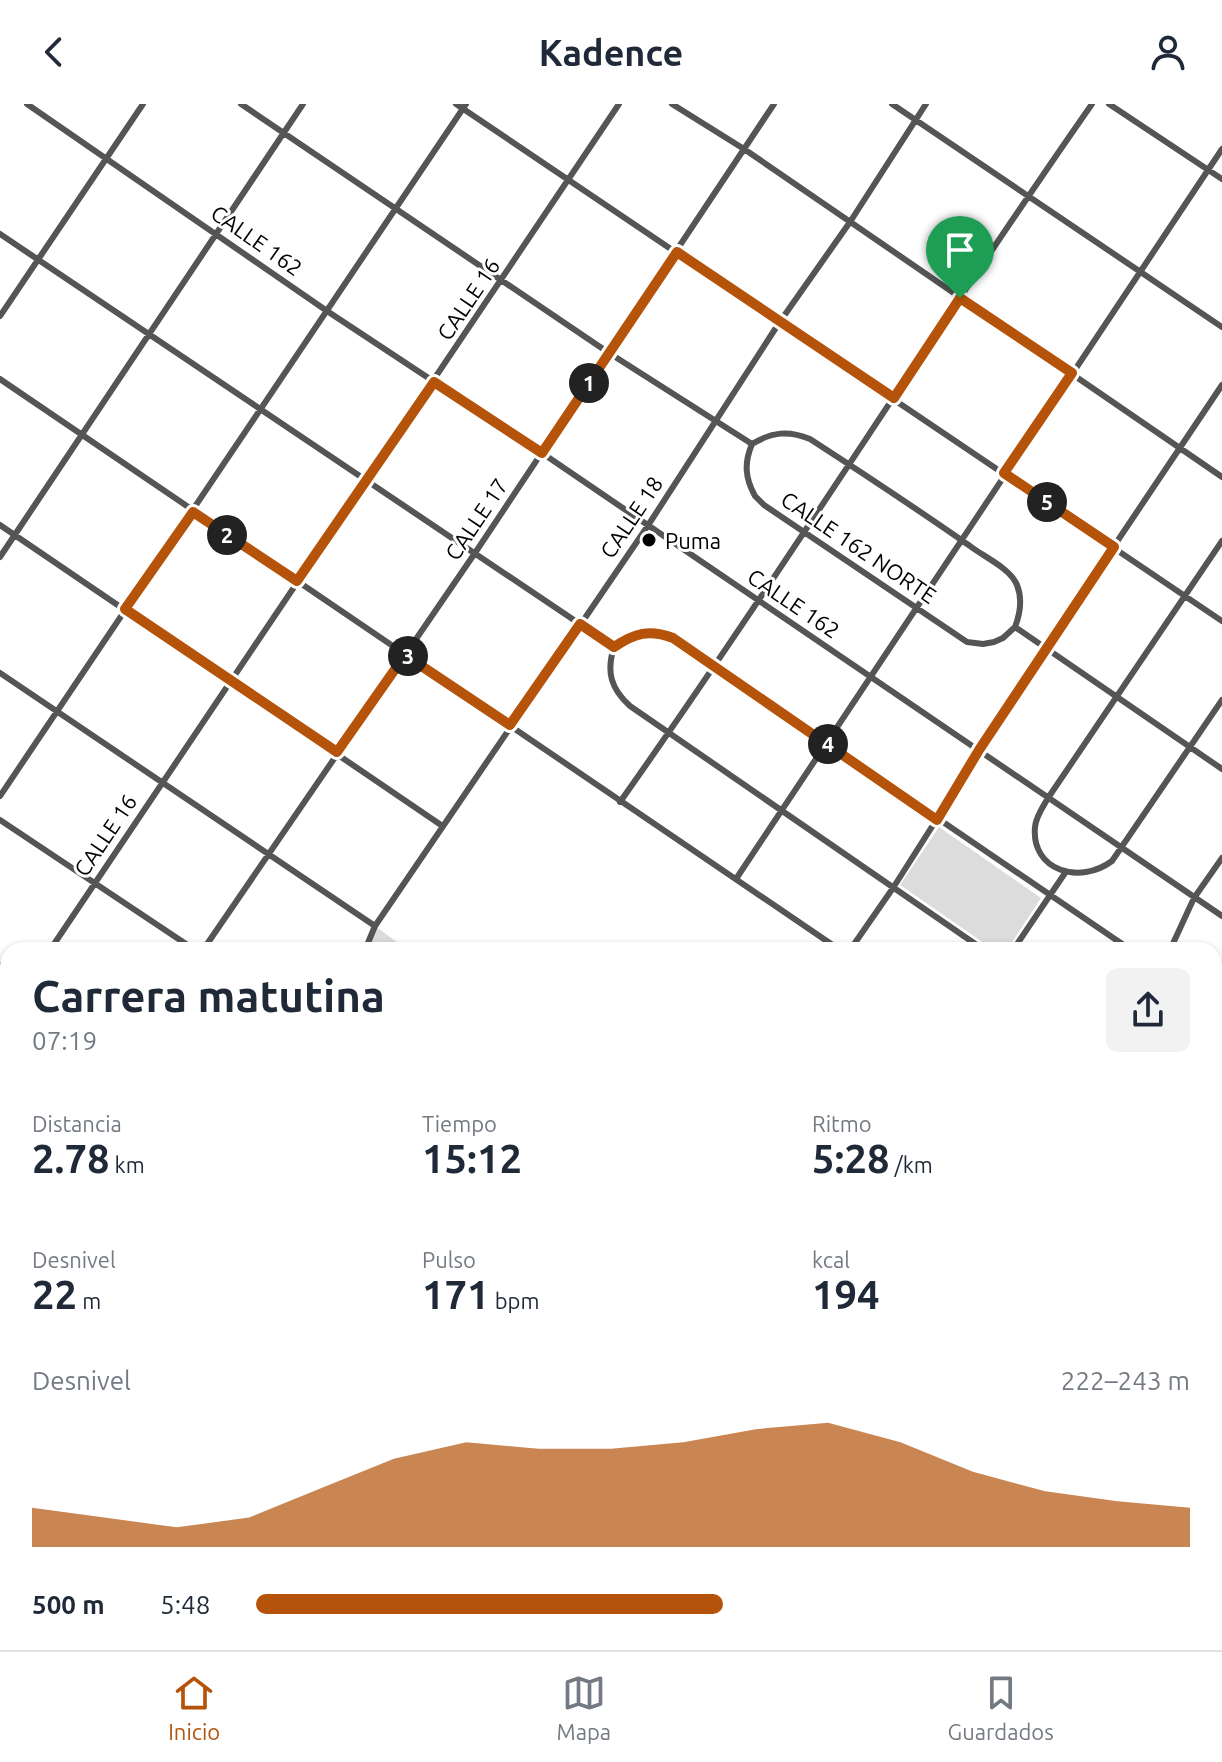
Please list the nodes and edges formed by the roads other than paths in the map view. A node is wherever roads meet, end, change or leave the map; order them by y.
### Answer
1 (27, 104) edge
2 (143, 104) edge
3 (241, 104) edge
4 (303, 104) edge
5 (456, 104) edge
6 (619, 104) edge
7 (672, 104) edge
8 (774, 104) edge
9 (892, 104) edge
10 (926, 104) edge
11 (1092, 104) edge
12 (1109, 104) edge
13 (465, 106) edge
14 (915, 120) junction
15 (284, 133) junction
16 (744, 149) junction
17 (1222, 149) edge
18 (106, 159) junction
19 (1208, 170) junction
20 (1222, 179) edge
21 (568, 180) junction
22 (1028, 195) junction
23 (396, 211) junction
24 (850, 222) junction
25 (215, 233) junction
26 (0, 234) edge
27 (677, 252) junction
28 (39, 261) junction
29 (1142, 271) junction
30 (501, 281) junction
31 (960, 298) junction
32 (327, 311) junction
33 (0, 316) edge
34 (779, 323) junction
35 (1222, 327) edge
36 (150, 335) junction
37 (609, 353) junction
38 (1072, 373) junction
39 (0, 379) edge
40 (434, 382) junction
41 (1222, 385) edge
42 (894, 398) junction
43 (261, 410) junction
44 (715, 421) junction
45 (83, 436) junction
46 (752, 444) junction
47 (1179, 448) junction
48 (542, 453) junction
49 (850, 465) junction
50 (1004, 473) junction
51 (1222, 477) edge
52 (367, 481) junction
53 (193, 512) junction
54 (0, 525) edge
55 (647, 527) junction
56 (806, 533) junction
57 (15, 535) junction
58 (962, 541) junction
59 (1222, 541) edge
60 (1114, 547) junction
61 (475, 553) junction
62 (0, 557) edge
63 (297, 581) junction
64 (1185, 595) junction
65 (759, 600) junction
66 (125, 609) junction
67 (915, 609) junction
68 (1222, 621) edge
69 (580, 624) junction
70 (1015, 627) junction
71 (614, 647) junction
72 (1045, 649) junction
73 (405, 655) junction
74 (714, 666) junction
75 (0, 673) edge
76 (870, 676) junction
77 (230, 681) junction
78 (1117, 698) junction
79 (1222, 700) edge
80 (57, 712) junction
81 (510, 725) junction
82 (669, 733) junction
83 (828, 744) junction
84 (1190, 748) junction
85 (979, 750) junction
86 (337, 752) junction
87 (1222, 769) edge
88 (163, 782) junction
89 (0, 796) edge
90 (1048, 798) junction
91 (620, 802) junction
92 (782, 810) junction
93 (0, 820) edge
94 (937, 820) junction
95 (441, 825) junction
96 (1122, 848) junction
97 (268, 855) junction
98 (1222, 858) edge
99 (1065, 873) junction
100 (736, 879) junction
101 (94, 883) junction
102 (893, 888) junction
103 (1050, 897) junction
104 (1194, 898) junction
105 (1222, 916) edge
106 (375, 926) junction
107 (55, 942) edge
108 (183, 942) edge
109 (208, 942) edge
110 (368, 942) edge
111 (828, 942) edge
112 (856, 942) edge
113 (972, 942) edge
114 (1019, 942) edge
115 (1119, 942) edge
116 (1174, 942) edge

1 - 18 street, CALLE 162
2 - 18 street
3 - 15 street
4 - 15 street
5 - 13 street
6 - 21 street, CALLE 16
7 - 16 street
8 - 16 street, CALLE 17
9 - 14 street
10 - 14 street, CALLE 18
11 - 22 street
12 - 19 street
13 - 21 street
13 - 23 street
14 - 22 street
14 - 24 street, CALLE 18
15 - 23 street
15 - 25 street
16 - 24 street
16 - 27 street, CALLE 17
17 - 19 street
18 - 25 street, CALLE 162
18 - 28 street
19 - 20 street
19 - 29 street
21 - 27 street
21 - 30 street, CALLE 16
22 - 29 street
22 - 31 street
23 - 30 street
23 - 32 street
24 - 31 street
24 - 34 street, CALLE 18
25 - 32 street, CALLE 162
25 - 36 street
26 - 28 street
27 - 34 street
27 - 37 street, CALLE 17
28 - 33 street
28 - 36 street
29 - 35 street
29 - 38 street
30 - 37 street
30 - 40 street, CALLE 16
31 - 38 street
31 - 42 street
32 - 40 street, CALLE 162
32 - 43 street
34 - 42 street
34 - 44 street, CALLE 18
36 - 43 street
36 - 45 street
37 - 44 street
37 - 48 street, CALLE 17
38 - 47 street
38 - 50 street
39 - 45 street
40 - 48 street, CALLE 162
40 - 52 street, CALLE 16
41 - 47 street
42 - 49 street
42 - 50 street
43 - 52 street
43 - 53 street
44 - 46 street
44 - 55 street, CALLE 18
45 - 53 street
45 - 57 street
46 - 49 street
46 - 56 street, CALLE 162 NORTE
47 - 51 street
47 - 60 street
48 - 55 street, CALLE 162
48 - 61 street, CALLE 17
49 - 56 street
49 - 58 street
50 - 58 street
50 - 60 street
52 - 61 street
52 - 63 street, CALLE 16
53 - 63 street
53 - 66 street
54 - 57 street
55 - 65 street, CALLE 162
55 - 69 street, CALLE 18
56 - 65 street
56 - 67 street, CALLE 162 NORTE
57 - 62 street
57 - 66 street
58 - 67 street
58 - 70 street
59 - 64 street
60 - 64 street
60 - 72 street
61 - 69 street
61 - 73 street, CALLE 17
63 - 73 street
63 - 77 street, CALLE 16
64 - 68 street
64 - 78 street
65 - 74 street
65 - 76 street, CALLE 162
66 - 77 street
66 - 80 street
67 - 70 street, CALLE 162 NORTE
67 - 76 street
69 - 71 street
69 - 81 street, CALLE 18
70 - 72 street
71 - 74 street
71 - 82 street
72 - 78 street
72 - 85 street
73 - 81 street
73 - 86 street, CALLE 17
74 - 82 street
74 - 83 street
75 - 80 street
76 - 83 street
76 - 85 street, CALLE 162
77 - 86 street
77 - 88 street, CALLE 16
78 - 84 street
78 - 90 street
79 - 84 street
80 - 88 street
80 - 89 street
81 - 91 street
81 - 95 street, CALLE 18
82 - 91 street
82 - 92 street
83 - 92 street
83 - 94 street
84 - 87 street
84 - 96 street
85 - 90 street, CALLE 162
85 - 94 street
86 - 95 street
86 - 97 street, CALLE 17
88 - 97 street
88 - 101 street, CALLE 16
90 - 96 street, CALLE 162
90 - 99 street
91 - 100 street
92 - 100 street
92 - 102 street
93 - 101 street
94 - 102 street
94 - 103 street
95 - 106 street, CALLE 18
96 - 99 street
96 - 104 street, CALLE 162
97 - 106 street
97 - 109 street, CALLE 17
98 - 104 street
99 - 103 street
100 - 111 street
101 - 107 street, CALLE 16
101 - 108 street
102 - 112 street
102 - 113 street
103 - 114 street
103 - 115 street
104 - 105 street, CALLE 162
104 - 116 street
106 - 110 street, CALLE 18

